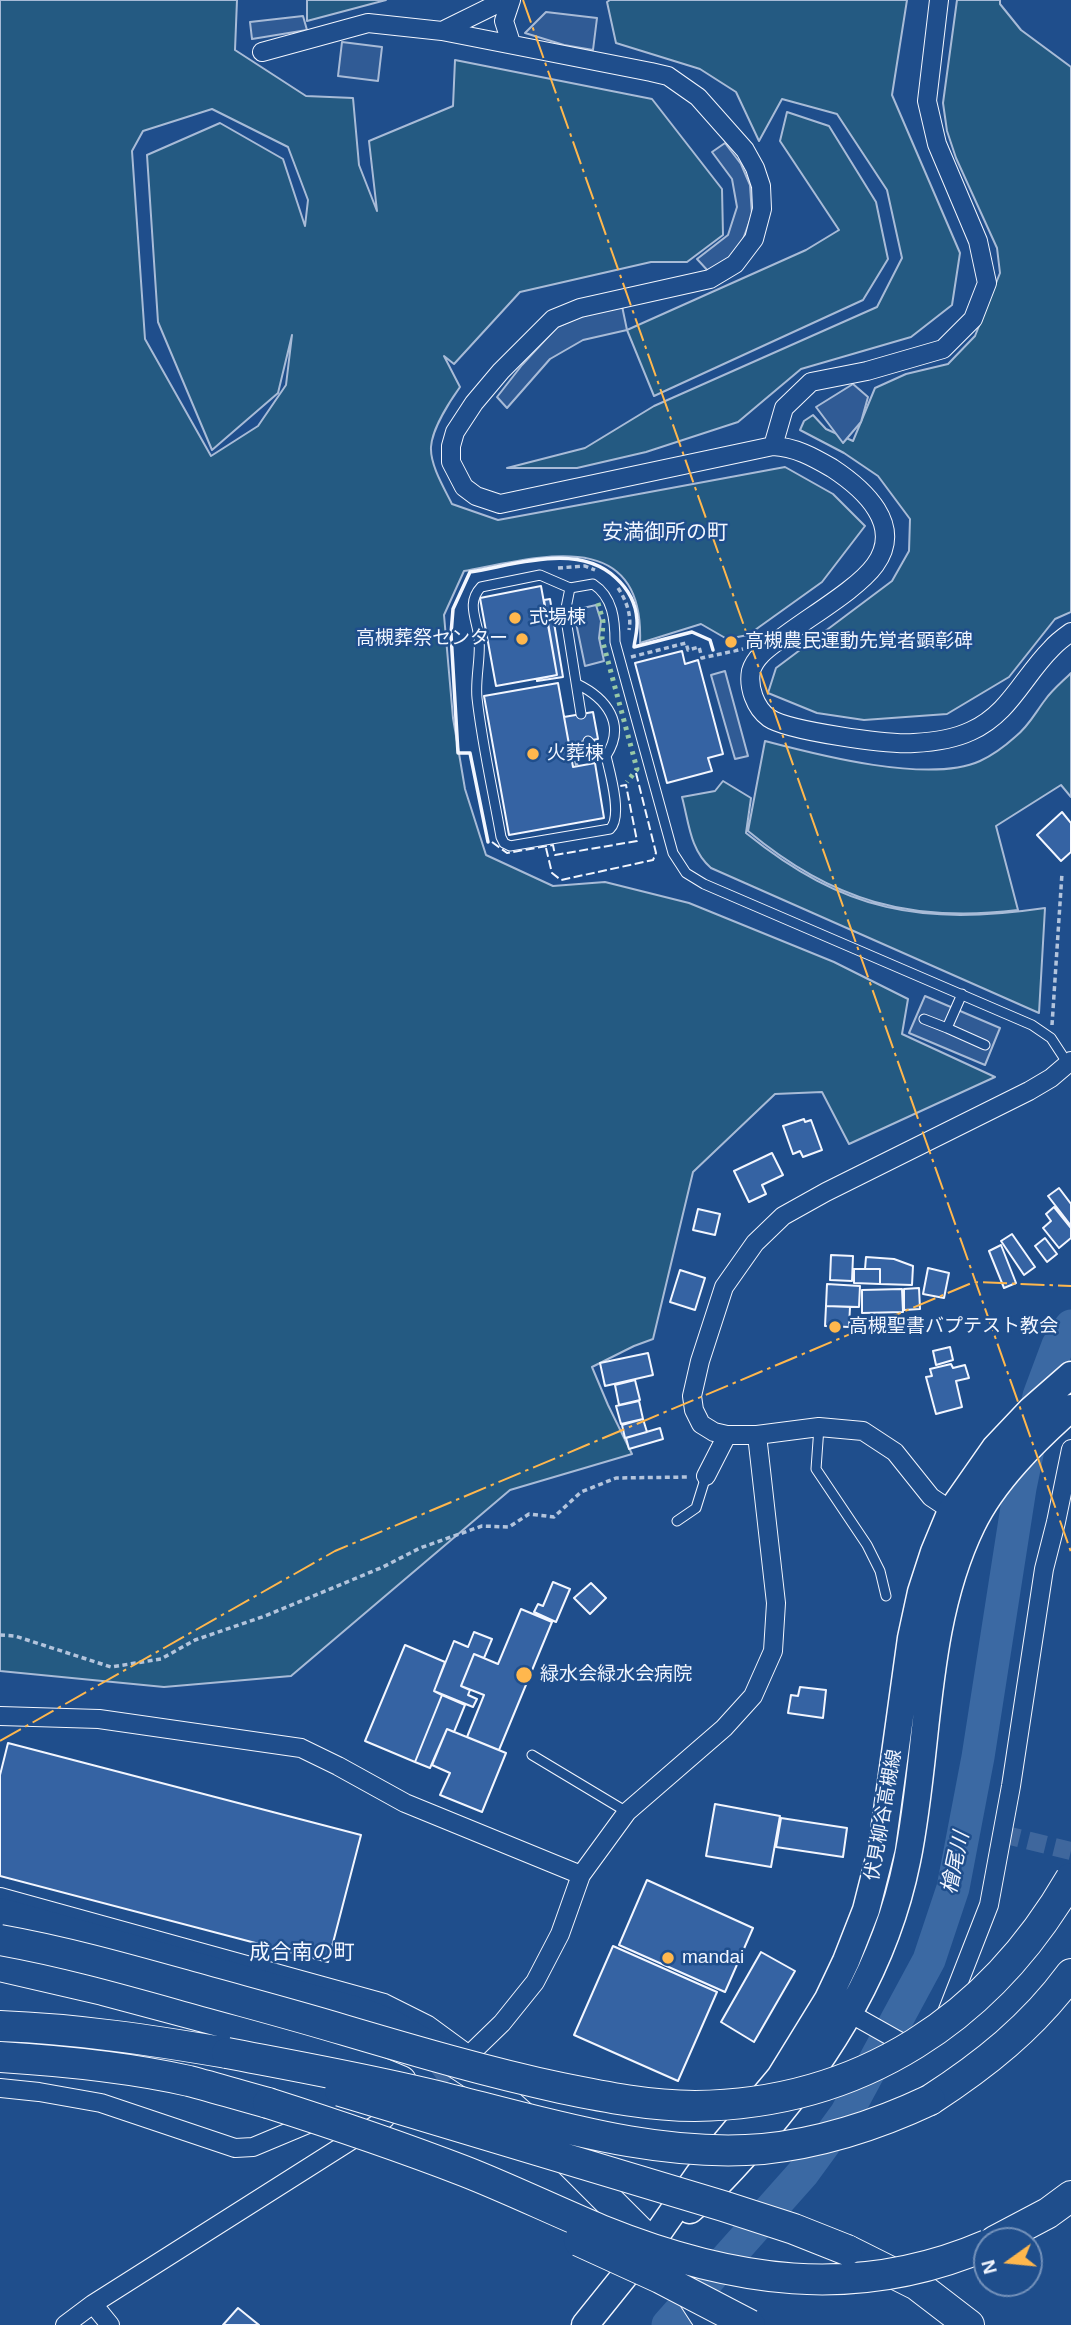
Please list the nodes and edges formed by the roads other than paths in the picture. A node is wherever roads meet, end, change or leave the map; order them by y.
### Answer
1 (505, 0) edge
2 (511, 0) edge
3 (939, 0) edge
4 (442, 31) junction
5 (511, 43) junction
6 (262, 52) dead end
7 (774, 446) junction
8 (570, 588) junction
9 (1071, 632) edge
10 (577, 684) junction
11 (581, 714) dead end
12 (588, 741) dead end
13 (606, 756) junction
14 (962, 994) junction
15 (924, 1018) dead end
16 (947, 1028) junction
17 (985, 1045) dead end
18 (1069, 1062) edge
19 (1071, 1375) edge
20 (1071, 1408) edge
21 (819, 1427) junction
22 (727, 1435) junction
23 (757, 1435) junction
24 (1071, 1449) edge
25 (706, 1476) joint
26 (962, 1517) junction
27 (677, 1521) dead end
28 (1064, 1523) edge
29 (886, 1596) dead end
30 (0, 1716) edge
31 (532, 1755) dead end
32 (626, 1812) junction
33 (581, 1875) junction
34 (1071, 1878) edge
35 (0, 1896) edge
36 (0, 1913) edge
37 (0, 1940) edge
38 (0, 1966) edge
39 (1071, 1974) edge
40 (856, 2017) junction
41 (0, 2026) edge
42 (227, 2053) junction
43 (0, 2057) edge
44 (0, 2088) edge
45 (268, 2103) junction
46 (385, 2119) dead end
47 (368, 2130) junction
48 (1071, 2196) edge
49 (1022, 2227) edge
50 (651, 2242) junction
51 (973, 2250) edge
52 (93, 2304) junction
53 (963, 2320) edge
54 (65, 2325) edge
55 (110, 2325) edge
56 (585, 2325) edge
57 (707, 2325) edge
58 (750, 2325) edge

1 - 4 street
2 - 5 street
3 - 7 street
4 - 5 street
4 - 6 street
5 - 7 street
7 - 9 street
8 - 10 lane
8 - 13 lane
8 - 14 lane
10 - 11 lane
10 - 13 lane
12 - 13 lane
14 - 16 lane
14 - 18 lane
15 - 16 lane
16 - 17 lane
18 - 22 street
19 - 26 main road, 伏見柳谷高槻線
20 - 26 main road, 伏見柳谷高槻線
21 - 23 street
21 - 26 street
21 - 29 lane
22 - 23 street
22 - 25 street
23 - 32 street
24 - 28 street
25 - 27 lane
26 - 40 main road, 伏見柳谷高槻線
26 - 50 main road, 伏見柳谷高槻線
28 - 40 street
30 - 33 street
31 - 32 lane
32 - 33 street
33 - 35 street
34 - 37 highway, bridge
36 - 50 highway
38 - 50 highway
39 - 42 highway, bridge
40 - 50 main road, 伏見柳谷高槻線
41 - 42 highway
42 - 53 highway, bridge
43 - 45 highway
44 - 47 street
45 - 51 highway, bridge
45 - 58 highway, bridge
46 - 47 street
47 - 52 street
48 - 49 highway
50 - 56 main road, 伏見柳谷高槻線
50 - 57 street, bridge
52 - 54 street
52 - 55 street

